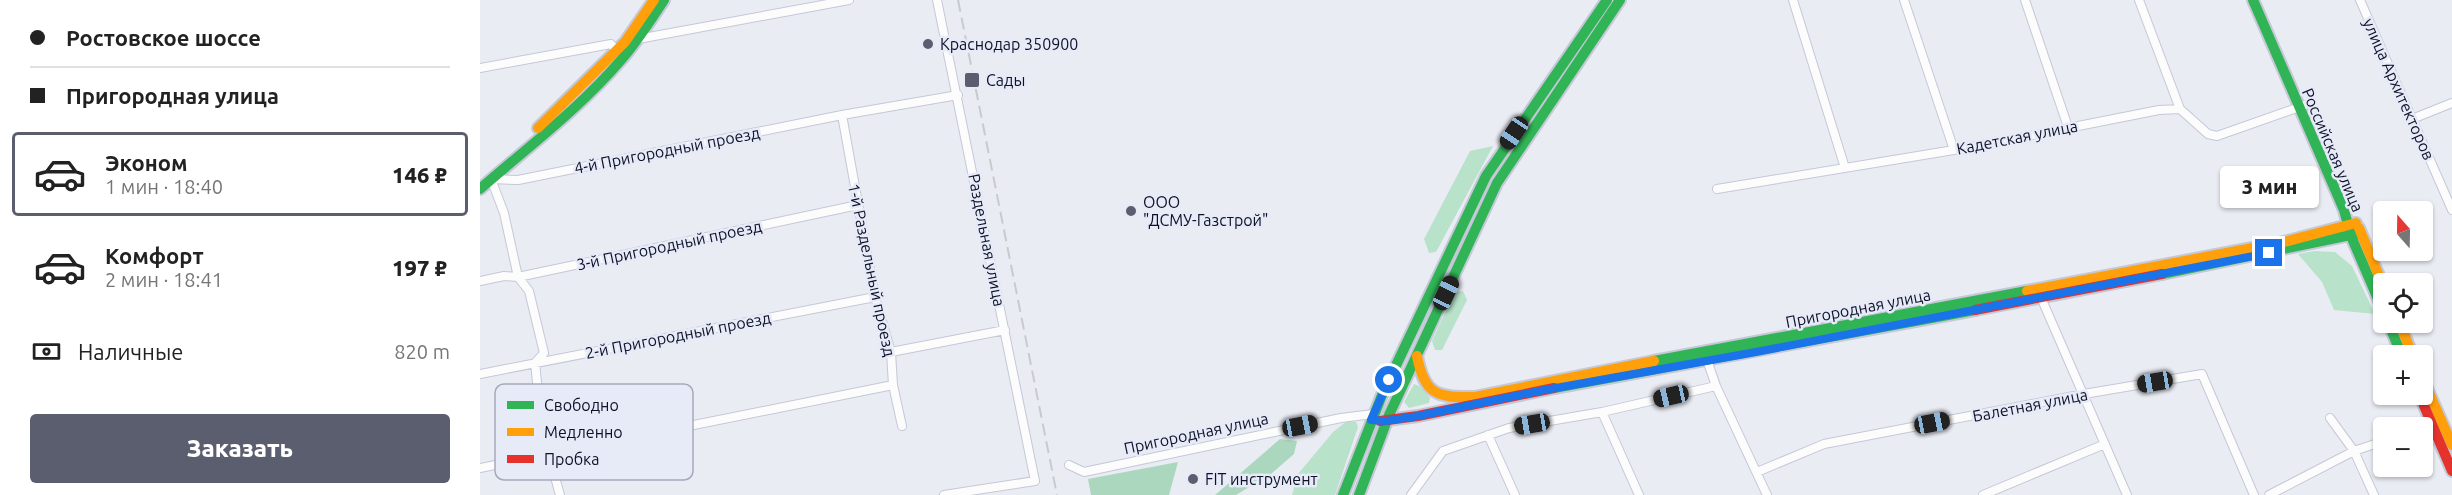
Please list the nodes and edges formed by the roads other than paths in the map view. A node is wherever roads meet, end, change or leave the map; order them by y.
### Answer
1 (654, 0) edge
2 (664, 0) edge
3 (849, 0) edge
4 (937, 0) edge
5 (1607, 0) edge
6 (1620, 0) edge
7 (1793, 0) edge
8 (1904, 0) edge
9 (2025, 0) edge
10 (2139, 0) edge
11 (2253, 0) edge
12 (2258, 0) edge
13 (2360, 0) edge
14 (638, 39) junction
15 (617, 51) junction
16 (480, 68) edge
17 (958, 95) junction
18 (2452, 103) edge
19 (2302, 106) junction
20 (2180, 109) junction
21 (842, 115) junction
22 (2412, 119) junction
23 (2068, 127) junction
24 (1953, 150) junction
25 (1845, 168) junction
26 (485, 179) edge
27 (480, 189) edge
28 (1717, 189) dead end
29 (858, 205) junction
30 (2452, 210) edge
31 (2354, 229) junction
32 (2376, 273) edge
33 (518, 277) junction
34 (480, 281) edge
35 (2373, 282) edge
36 (2039, 292) junction
37 (876, 297) junction
38 (1005, 330) junction
39 (891, 352) junction
40 (1417, 356) junction
41 (1706, 357) junction
42 (535, 363) junction
43 (480, 374) edge
44 (537, 384) edge
45 (893, 386) junction
46 (1716, 386) junction
47 (2084, 394) junction
48 (1475, 397) junction
49 (2426, 405) edge
50 (2431, 405) edge
51 (1602, 412) junction
52 (1370, 416) junction
53 (1388, 418) junction
54 (2330, 418) dead end
55 (2436, 420) junction
56 (2433, 421) edge
57 (693, 426) edge
58 (902, 426) dead end
59 (1488, 435) junction
60 (2105, 444) junction
61 (2373, 445) edge
62 (2452, 445) edge
63 (2354, 451) junction
64 (495, 465) edge
65 (1069, 465) dead end
66 (480, 468) edge
67 (2452, 471) edge
68 (1757, 472) junction
69 (556, 480) edge
70 (560, 495) edge
71 (944, 495) edge
72 (1343, 495) edge
73 (1359, 495) edge
74 (1411, 495) edge
75 (1515, 495) edge
76 (1639, 495) edge
77 (1767, 495) edge
78 (1983, 495) edge
79 (2127, 495) edge
80 (2254, 495) edge
81 (2269, 495) edge
82 (2374, 495) edge

1 - 15 main road
2 - 14 main road
3 - 14 street
4 - 17 street, Раздельная улица
5 - 52 main road
6 - 40 main road
7 - 25 street
8 - 24 street
9 - 23 street
10 - 20 street
11 - 19 main road, Российская улица
12 - 19 main road, Российская улица
13 - 22 street, улица Архитекторов
14 - 26 main road
15 - 16 street
15 - 26 main road
17 - 21 street, 4-й Пригородный проезд
17 - 38 street, Раздельная улица
18 - 22 street
19 - 20 street
19 - 31 main road, Российская улица
20 - 23 street, Кадетская улица
21 - 26 street, 4-й Пригородный проезд
21 - 29 street, 1-й Раздельный проезд
22 - 30 street, улица Архитекторов
23 - 24 street, Кадетская улица
24 - 25 street, Кадетская улица
25 - 28 street, Кадетская улица
26 - 27 main road
26 - 33 street
29 - 33 street, 3-й Пригородный проезд
29 - 37 street, 1-й Раздельный проезд
31 - 32 main road, Российская улица
31 - 35 main road, Российская улица
31 - 36 main road, Пригородная улица
33 - 34 street, 3-й Пригородный проезд
33 - 42 street
36 - 41 main road, Пригородная улица
36 - 47 street
37 - 39 street, 1-й Раздельный проезд
37 - 42 street, 2-й Пригородный проезд
38 - 39 street
38 - 71 street, Раздельная улица
39 - 45 street, 1-й Раздельный проезд
40 - 48 main road
40 - 53 main road
41 - 46 street
41 - 48 main road, Пригородная улица
41 - 53 main road, Пригородная улица
42 - 43 street, 2-й Пригородный проезд
42 - 44 street
45 - 57 street
45 - 58 street, 1-й Раздельный проезд
46 - 51 street
46 - 68 street
47 - 60 street
47 - 68 street, Балетная улица
47 - 80 street, Балетная улица
48 - 53 main road, Пригородная улица
49 - 55 main road
50 - 55 main road
51 - 59 street
51 - 76 street
52 - 53 main road, Пригородная улица
52 - 65 street, Пригородная улица
52 - 72 main road
53 - 73 main road
54 - 63 street
55 - 56 street
55 - 62 main road
55 - 67 main road
59 - 74 street
59 - 75 street
60 - 78 street
60 - 79 street
61 - 63 street
63 - 81 street
63 - 82 street
64 - 66 street
68 - 77 street
69 - 70 street

